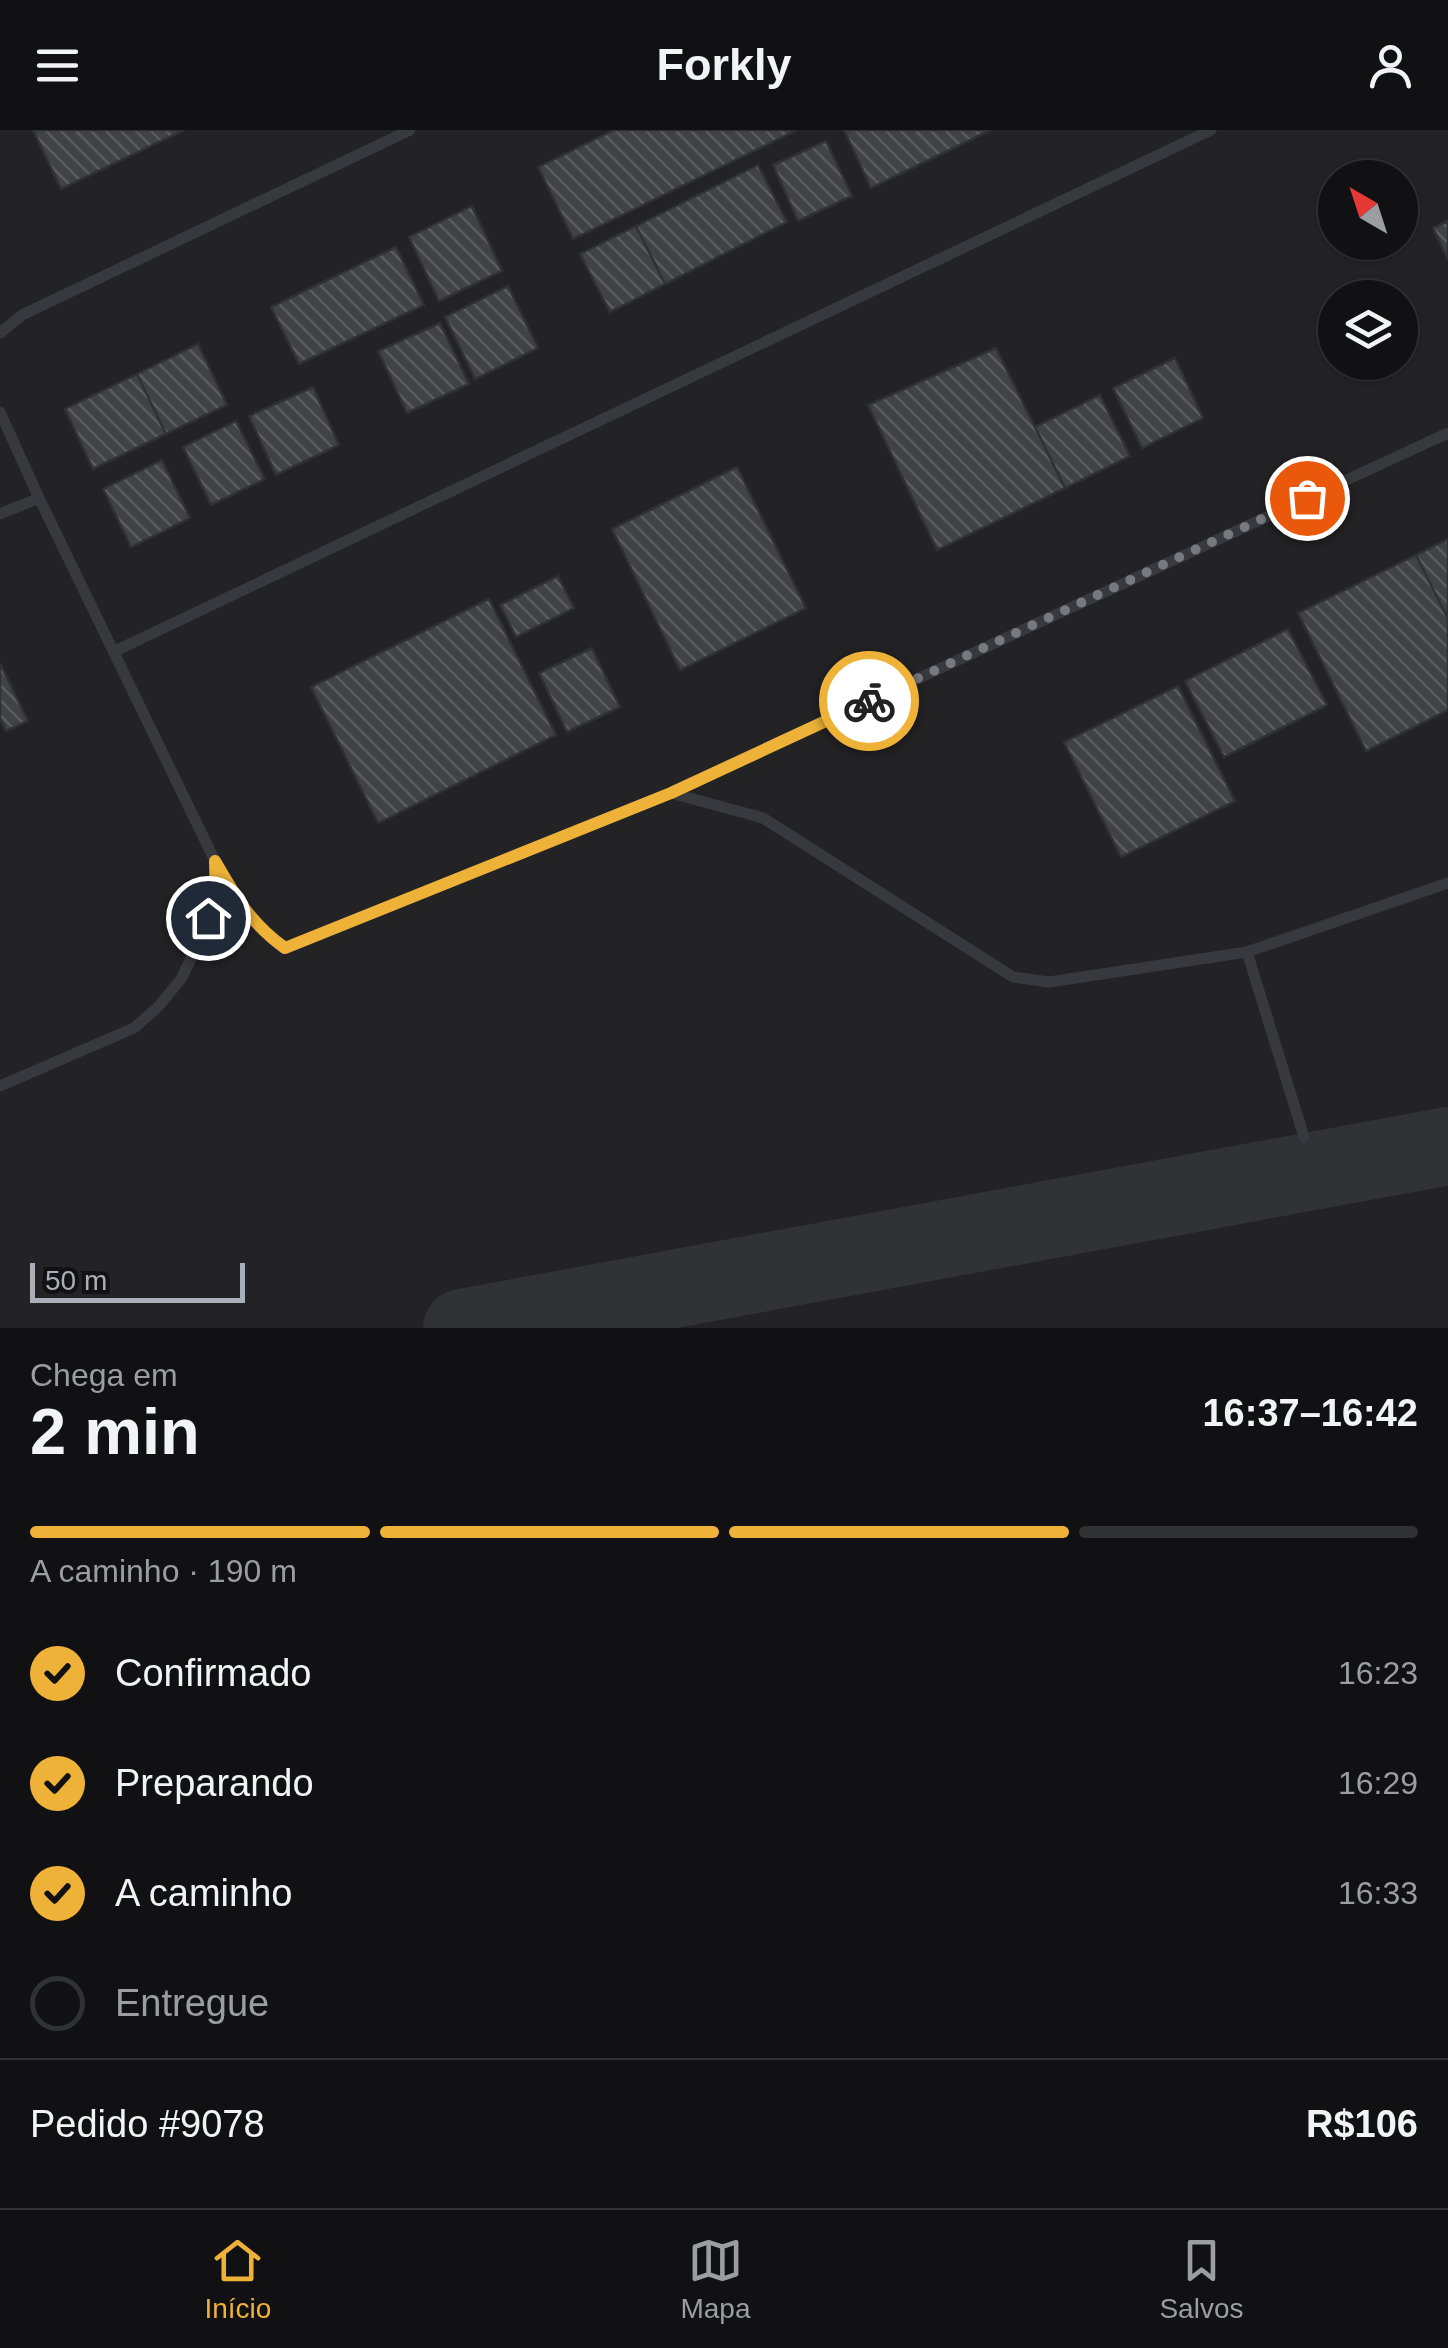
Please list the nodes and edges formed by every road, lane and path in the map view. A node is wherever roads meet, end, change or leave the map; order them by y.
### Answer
1 (410, 130) edge
2 (1211, 130) edge
3 (0, 333) edge
4 (0, 412) edge
5 (1448, 433) edge
6 (39, 498) junction
7 (0, 514) edge
8 (114, 651) junction
9 (671, 793) junction
10 (215, 861) junction
11 (1448, 883) edge
12 (1246, 952) junction
13 (0, 1086) edge
14 (1304, 1138) dead end

1 - 3 lane
2 - 8 lane
4 - 6 lane
5 - 9 lane
6 - 7 lane
6 - 8 lane
8 - 10 lane
9 - 10 lane
9 - 12 lane
10 - 13 lane
11 - 12 lane
12 - 14 lane

